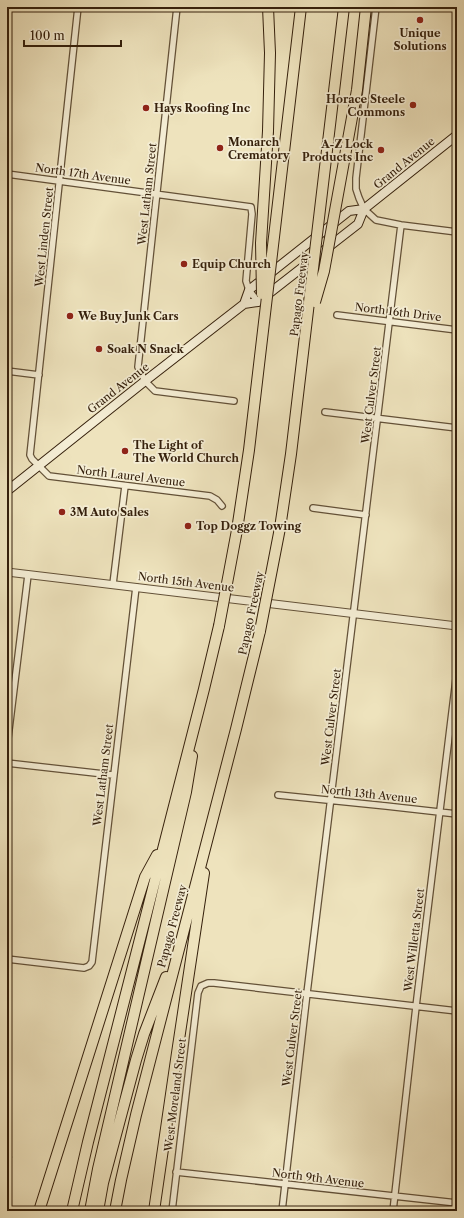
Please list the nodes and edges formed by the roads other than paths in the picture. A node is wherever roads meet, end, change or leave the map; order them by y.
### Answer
1 (78, 7) edge
2 (176, 7) edge
3 (268, 7) edge
4 (301, 7) edge
5 (344, 7) edge
6 (366, 7) edge
7 (376, 7) edge
8 (457, 135) edge
9 (7, 174) edge
10 (60, 181) junction
11 (157, 194) junction
12 (364, 209) junction
13 (401, 225) junction
14 (457, 232) edge
15 (249, 290) junction
16 (258, 302) junction
17 (244, 304) junction
18 (337, 315) dead end
19 (390, 322) junction
20 (457, 330) edge
21 (306, 331) junction
22 (262, 338) junction
23 (7, 371) edge
24 (39, 375) junction
25 (145, 381) junction
26 (234, 401) dead end
27 (325, 412) dead end
28 (378, 418) junction
29 (457, 428) edge
30 (38, 466) junction
31 (125, 486) junction
32 (7, 491) edge
33 (222, 506) dead end
34 (313, 508) dead end
35 (366, 515) junction
36 (7, 572) edge
37 (28, 575) junction
38 (113, 584) junction
39 (136, 587) junction
40 (354, 614) junction
41 (457, 626) edge
42 (457, 671) edge
43 (204, 689) junction
44 (7, 746) edge
45 (7, 763) edge
46 (113, 775) junction
47 (278, 795) dead end
48 (331, 800) junction
49 (439, 812) junction
50 (457, 814) edge
51 (212, 822) junction
52 (165, 841) junction
53 (184, 929) junction
54 (7, 959) edge
55 (307, 993) junction
56 (416, 1006) junction
57 (457, 1011) edge
58 (176, 1172) junction
59 (285, 1184) junction
60 (394, 1197) junction
61 (457, 1203) edge
62 (39, 1211) edge
63 (72, 1211) edge
64 (90, 1211) edge
65 (98, 1211) edge
66 (115, 1211) edge
67 (154, 1211) edge
68 (172, 1211) edge
69 (282, 1211) edge
70 (393, 1211) edge

1 - 10 street, West Linden Street
2 - 11 street, West Latham Street
3 - 22 highway, bridge
4 - 22 highway, bridge
5 - 21 highway, Papago Freeway, bridge
6 - 21 highway, bridge
7 - 12 street
8 - 12 main road, Grand Avenue
9 - 10 street, North 17th Avenue
10 - 11 street, North 17th Avenue
10 - 24 street, West Linden Street
11 - 15 street, North 17th Avenue
11 - 25 street, West Latham Street
12 - 13 street
12 - 15 main road, Grand Avenue
12 - 16 main road, Grand Avenue
13 - 14 street
13 - 19 street, West Culver Street
15 - 16 street
15 - 17 main road
16 - 17 main road, Grand Avenue
17 - 25 main road, Grand Avenue
18 - 19 street, North 16th Drive
19 - 20 street, North 16th Drive
19 - 28 street, West Culver Street
21 - 51 highway, Papago Freeway, bridge
22 - 43 highway, bridge
23 - 24 street
24 - 30 street, West Linden Street
25 - 26 street
25 - 30 main road, Grand Avenue
27 - 28 street
28 - 29 street
28 - 35 street, West Culver Street
30 - 31 street, North Laurel Avenue
30 - 32 main road, Grand Avenue
31 - 33 street, North Laurel Avenue
31 - 38 street
34 - 35 street
35 - 40 street, West Culver Street
36 - 37 street, North 15th Avenue
37 - 38 street, North 15th Avenue
37 - 44 street
38 - 39 street, North 15th Avenue
39 - 40 street, North 15th Avenue
39 - 46 street, West Latham Street
40 - 41 street, North 15th Avenue
40 - 48 street, West Culver Street
42 - 49 street, West Willetta Street
43 - 52 highway
43 - 64 highway
45 - 46 street
46 - 54 street, West Latham Street
47 - 48 street, North 13th Avenue
48 - 49 street, North 13th Avenue
48 - 55 street, West Culver Street
49 - 50 street, North 13th Avenue
49 - 56 street, West Willetta Street
51 - 53 highway, Papago Freeway
51 - 67 highway
52 - 62 highway
52 - 63 highway
53 - 65 highway
53 - 66 highway, Papago Freeway
55 - 56 street
55 - 58 street, West Moreland Street
55 - 59 street, West Culver Street
56 - 57 street
56 - 60 street, West Willetta Street
58 - 59 street, North 9th Avenue
58 - 68 street, West Moreland Street
59 - 60 street, North 9th Avenue
59 - 69 street, West Culver Street
60 - 61 street, North 9th Avenue
60 - 70 street, West Willetta Street

